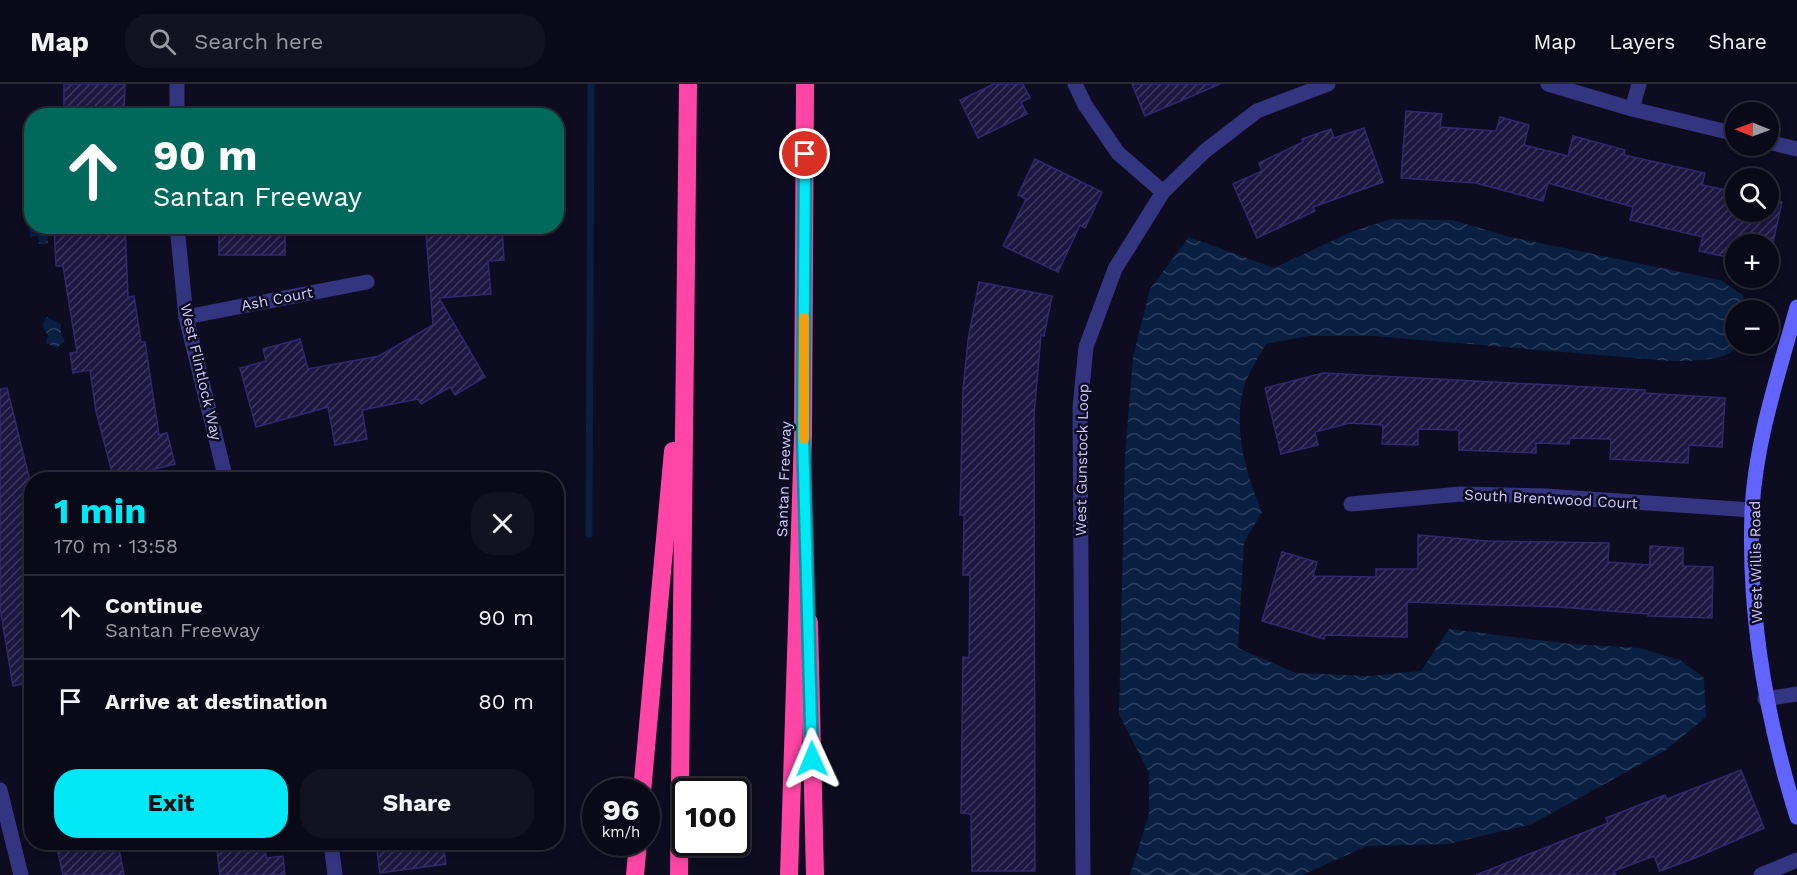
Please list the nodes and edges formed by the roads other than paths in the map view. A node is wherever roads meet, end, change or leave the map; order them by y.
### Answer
1 (177, 84) edge
2 (688, 84) edge
3 (805, 84) edge
4 (1075, 84) edge
5 (1328, 84) edge
6 (1548, 84) edge
7 (1639, 84) edge
8 (177, 108) edge
9 (1632, 109) junction
10 (1725, 131) edge
11 (1779, 145) edge
12 (1797, 149) edge
13 (1163, 192) junction
14 (178, 234) edge
15 (367, 282) dead end
16 (1797, 307) edge
17 (186, 317) junction
18 (684, 327) junction
19 (803, 435) junction
20 (224, 472) edge
21 (1351, 504) dead end
22 (1752, 510) junction
23 (1797, 694) edge
24 (1765, 699) junction
25 (643, 778) edge
26 (0, 790) edge
27 (1797, 817) edge
28 (6, 837) edge
29 (332, 850) edge
30 (637, 856) edge
31 (1797, 860) edge
32 (21, 875) edge
33 (335, 875) edge
34 (635, 875) edge
35 (679, 875) edge
36 (789, 875) edge
37 (815, 875) edge
38 (1083, 875) edge
39 (1761, 875) edge

1 - 8 street
2 - 18 highway
3 - 19 highway, Santan Freeway
4 - 13 street
5 - 13 street, West Gunstock Loop
6 - 9 street
7 - 9 street
9 - 10 street
11 - 12 street
13 - 38 street, West Gunstock Loop
14 - 17 street, West Flintlock Way
15 - 17 street, Ash Court
16 - 22 street, West Willis Road
17 - 20 street, West Flintlock Way
18 - 25 highway
18 - 35 highway
19 - 36 highway, Santan Freeway
19 - 37 highway
21 - 22 street, South Brentwood Court
22 - 24 street, West Willis Road
23 - 24 street
24 - 27 street, West Willis Road
26 - 28 street
28 - 32 street
29 - 33 street
30 - 34 highway
31 - 39 street

